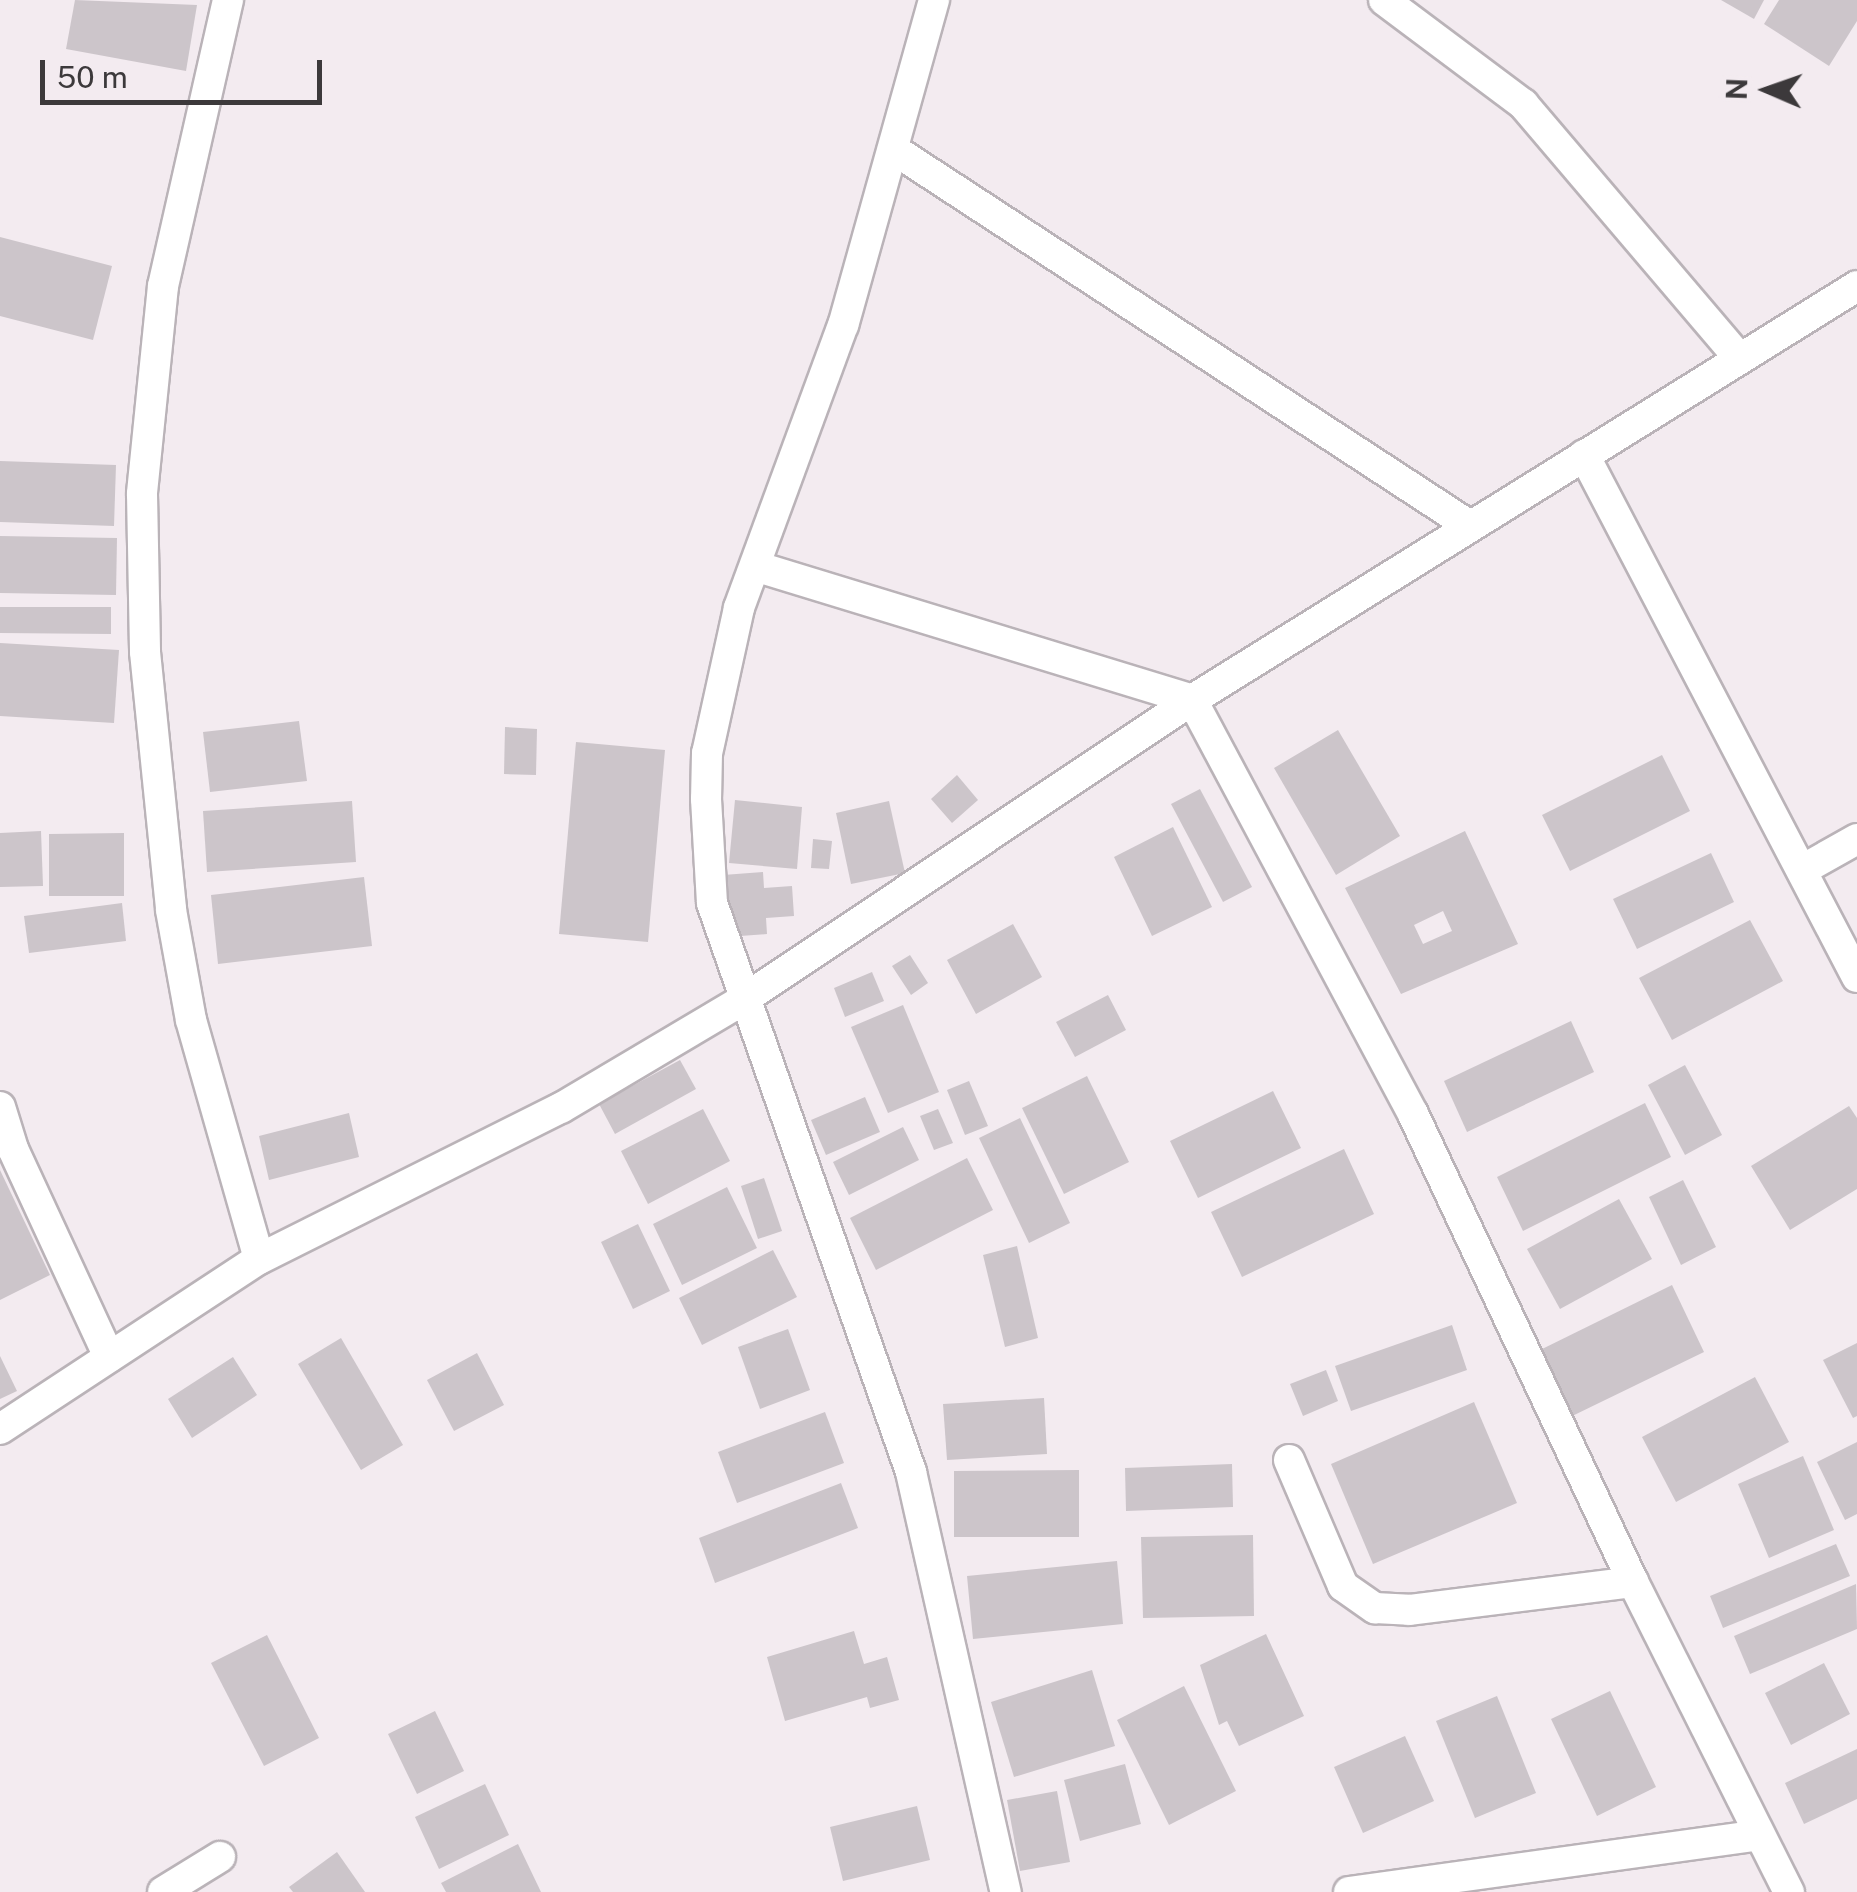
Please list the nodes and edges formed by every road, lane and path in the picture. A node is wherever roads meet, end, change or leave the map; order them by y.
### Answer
1 (228, 0) edge
2 (934, 0) edge
3 (1384, 0) edge
4 (893, 149) junction
5 (1857, 286) edge
6 (1738, 358) junction
7 (1584, 455) junction
8 (1470, 526) junction
9 (758, 567) junction
10 (1192, 700) junction
11 (1857, 839) edge
12 (1802, 870) junction
13 (1857, 977) edge
14 (741, 1000) junction
15 (0, 1107) edge
16 (259, 1259) junction
17 (109, 1357) junction
18 (0, 1429) edge
19 (1288, 1460) dead end
20 (1633, 1582) junction
21 (1758, 1835) junction
22 (220, 1857) dead end
23 (163, 1892) edge
24 (1006, 1892) edge
25 (1349, 1892) edge
26 (1789, 1892) edge

1 - 16 street
2 - 4 street
3 - 6 street
4 - 8 street
4 - 9 street
5 - 6 street
6 - 7 street
7 - 8 street
7 - 12 street
8 - 10 street
9 - 10 street
9 - 14 street
10 - 14 street
10 - 20 street
11 - 12 street
12 - 13 street
14 - 16 street
14 - 24 street
15 - 17 street
16 - 17 street
17 - 18 street
19 - 20 street
20 - 21 street
21 - 25 street
21 - 26 street
22 - 23 street

